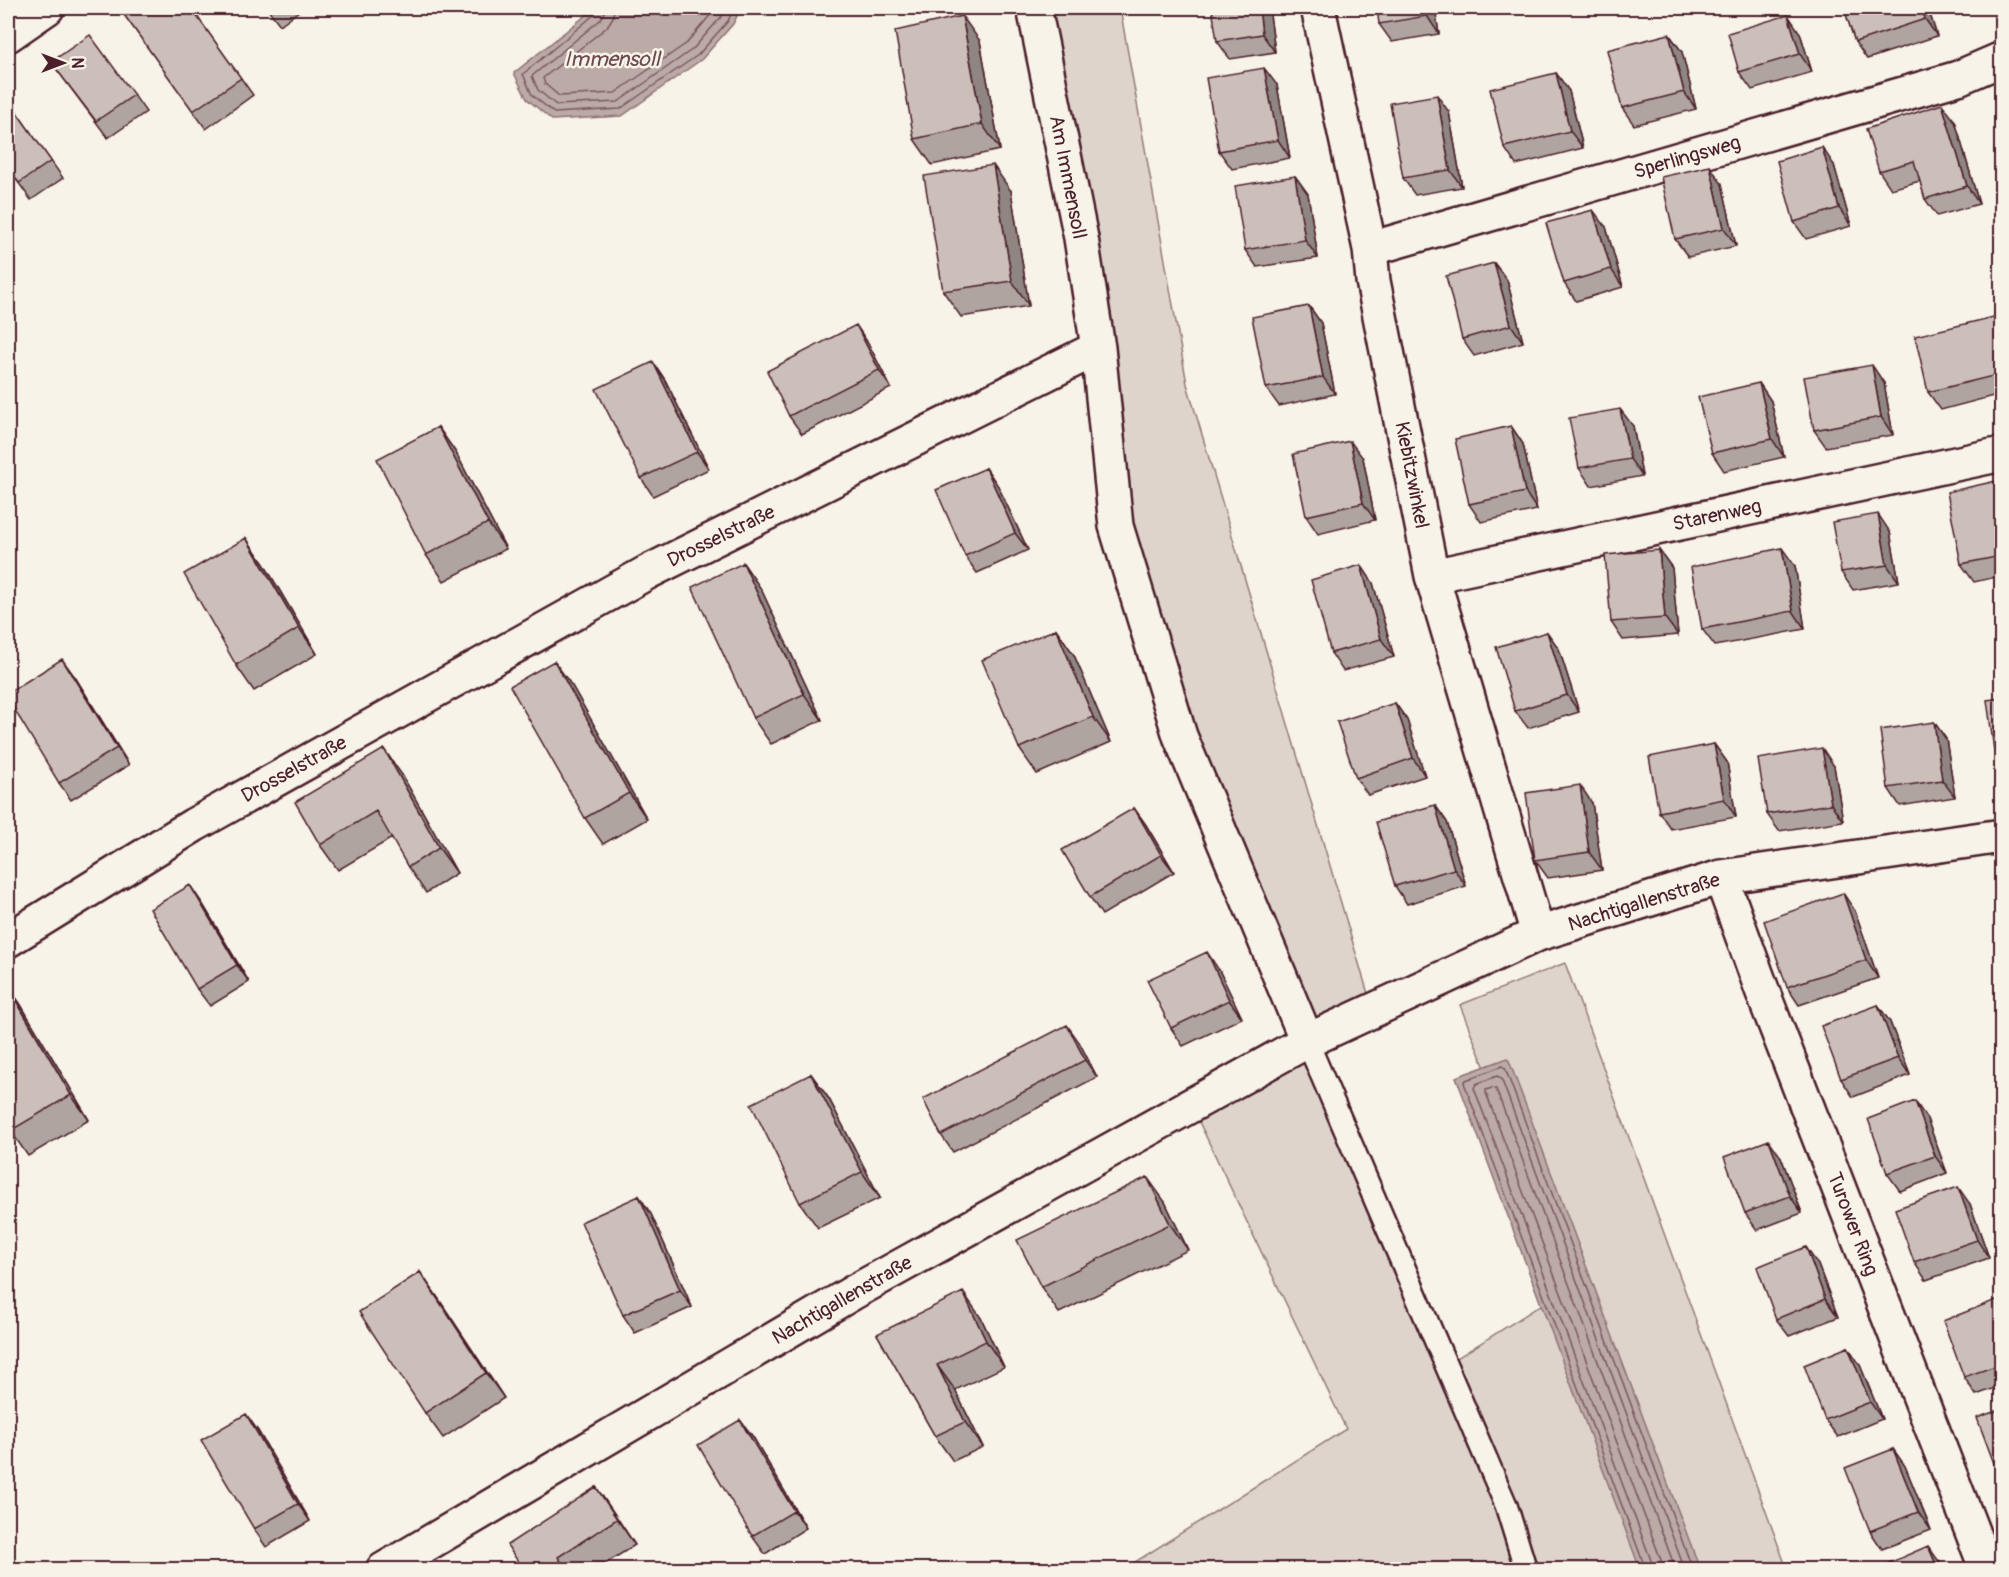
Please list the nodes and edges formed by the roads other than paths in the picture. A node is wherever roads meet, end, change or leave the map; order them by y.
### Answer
1 (47, 8) edge
2 (1034, 8) edge
3 (1318, 8) edge
4 (8, 35) edge
5 (2001, 59) edge
6 (1370, 249) junction
7 (1098, 348) junction
8 (2001, 454) edge
9 (1432, 576) junction
10 (2001, 836) edge
11 (1721, 877) junction
12 (1538, 934) junction
13 (8, 940) edge
14 (1307, 1041) junction
15 (383, 1569) edge
16 (1526, 1569) edge
17 (1987, 1569) edge

1 - 4 street
2 - 7 street, Am Immensoll
3 - 6 street, Kiebitzwinkel
5 - 6 street, Sperlingsweg
6 - 9 street, Kiebitzwinkel
7 - 13 street, Drosselstraße
7 - 14 street
8 - 9 street, Starenweg
9 - 12 street, Kiebitzwinkel
10 - 11 street, Nachtigallenstraße
11 - 12 street, Nachtigallenstraße
11 - 17 street, Turower Ring
12 - 14 street, Nachtigallenstraße
14 - 15 street, Nachtigallenstraße
14 - 16 lane

